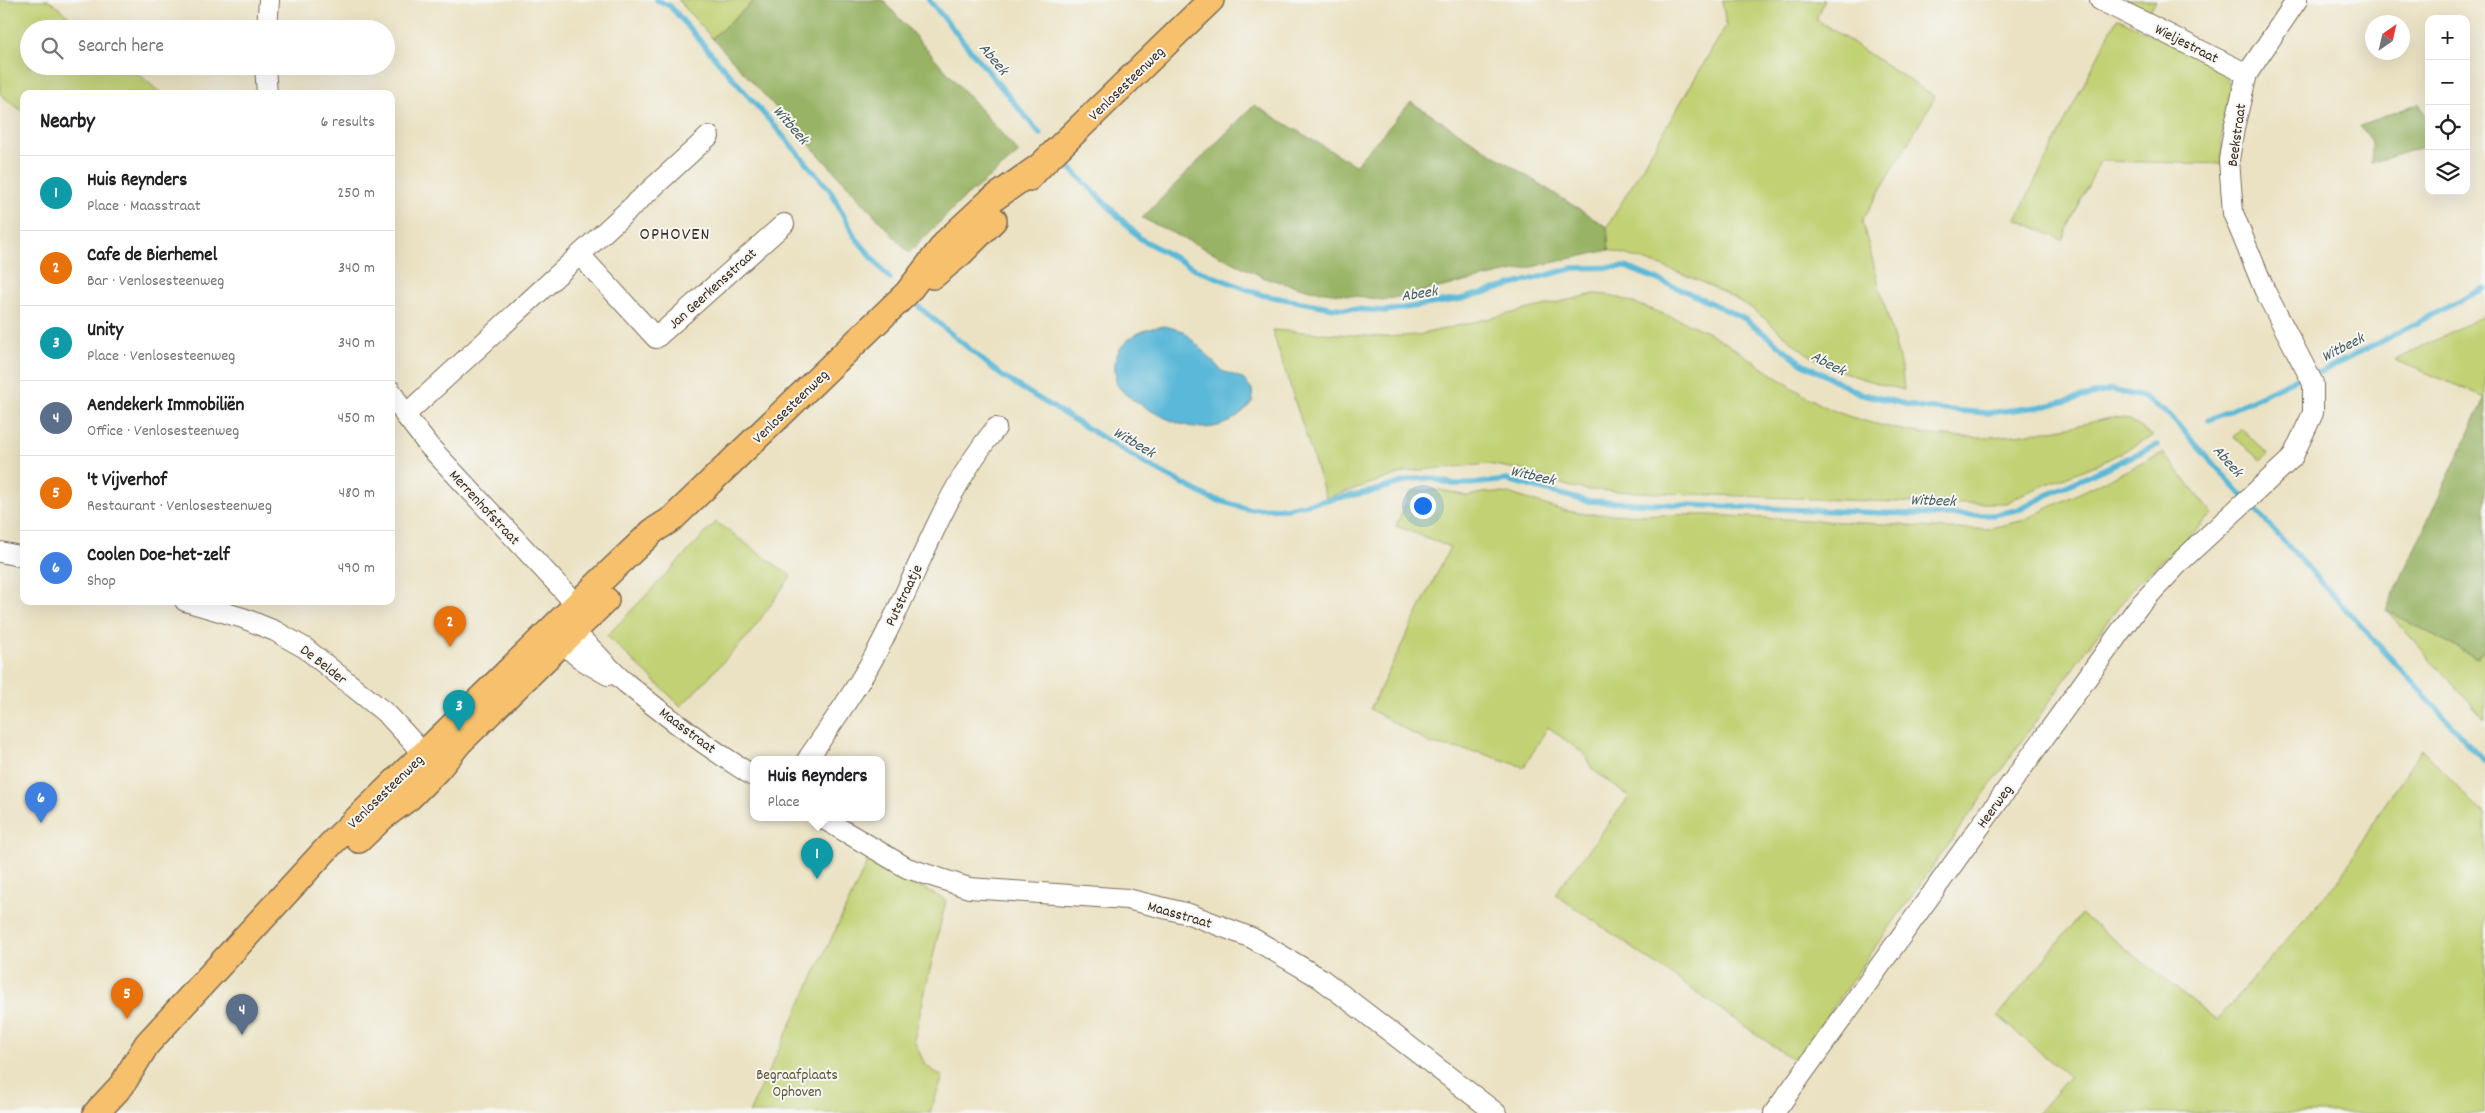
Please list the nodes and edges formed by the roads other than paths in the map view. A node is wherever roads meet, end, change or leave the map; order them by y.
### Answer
1 (269, 0) edge
2 (1212, 0) edge
3 (2100, 0) edge
4 (2297, 0) edge
5 (268, 20) edge
6 (2247, 74) junction
7 (266, 75) edge
8 (267, 90) edge
9 (709, 136) dead end
10 (784, 224) dead end
11 (580, 255) junction
12 (2313, 383) joint
13 (395, 398) edge
14 (405, 415) junction
15 (996, 428) dead end
16 (0, 552) edge
17 (20, 556) edge
18 (199, 605) edge
19 (571, 624) junction
20 (810, 756) edge
21 (431, 761) junction
22 (750, 774) edge
23 (827, 821) edge
24 (96, 1113) edge
25 (1496, 1113) edge
26 (1774, 1113) edge

1 - 5 street
2 - 19 main road, Venlosesteenweg
3 - 6 street, Wieljestraat
4 - 6 street, Beekstraat
6 - 12 street, Beekstraat
7 - 8 street
9 - 11 street
10 - 11 street, Jan Geerkensstraat
11 - 14 street
12 - 26 street, Heerweg
13 - 14 street, Merrenhofstraat
14 - 19 street, Merrenhofstraat
15 - 20 street, Putstraatje
16 - 17 street
18 - 21 street, De Belder
19 - 21 main road, Venlosesteenweg
19 - 22 street, Maasstraat
21 - 24 main road, Venlosesteenweg
23 - 25 street, Maasstraat

